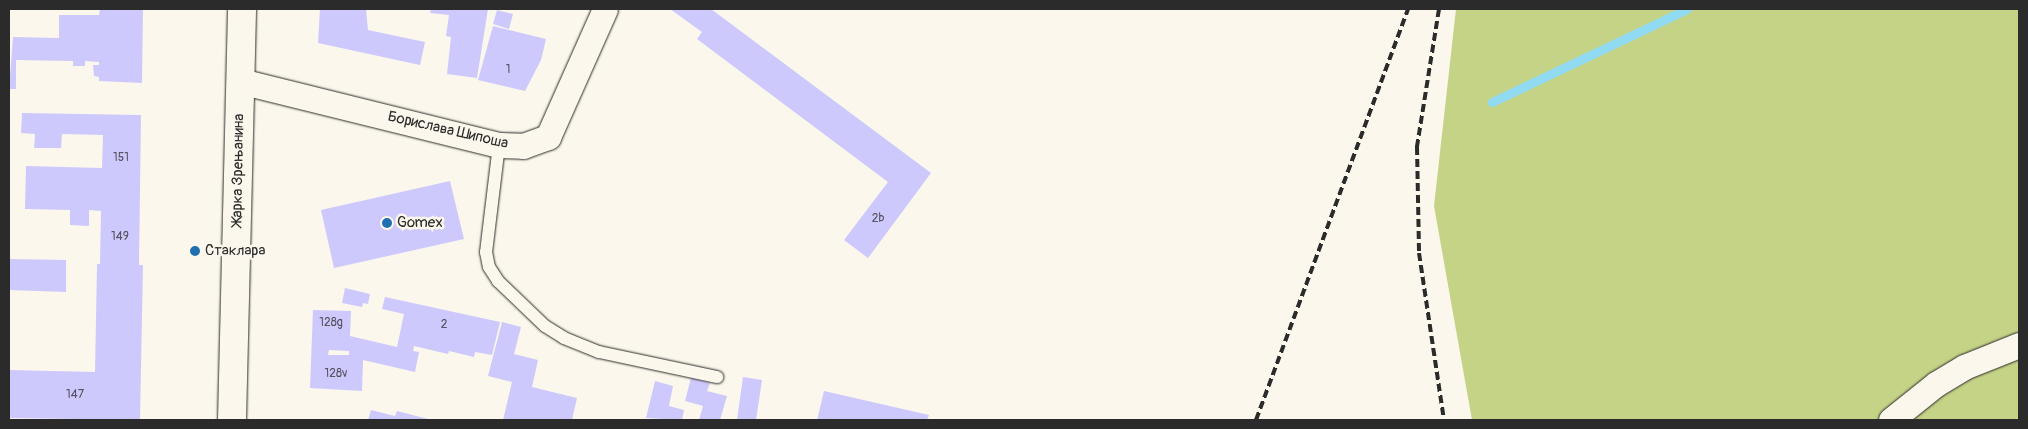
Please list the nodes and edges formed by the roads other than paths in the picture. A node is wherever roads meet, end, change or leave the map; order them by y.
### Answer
1 (242, 9) edge
2 (605, 9) edge
3 (240, 81) junction
4 (499, 145) junction
5 (2019, 345) edge
6 (717, 377) dead end
7 (232, 420) edge
8 (1891, 420) edge

1 - 3 street, Жарка Зрењанина
2 - 4 street, Борислава Шипоша
3 - 4 street, Борислава Шипоша
3 - 7 street, Жарка Зрењанина
4 - 6 lane
5 - 8 street

